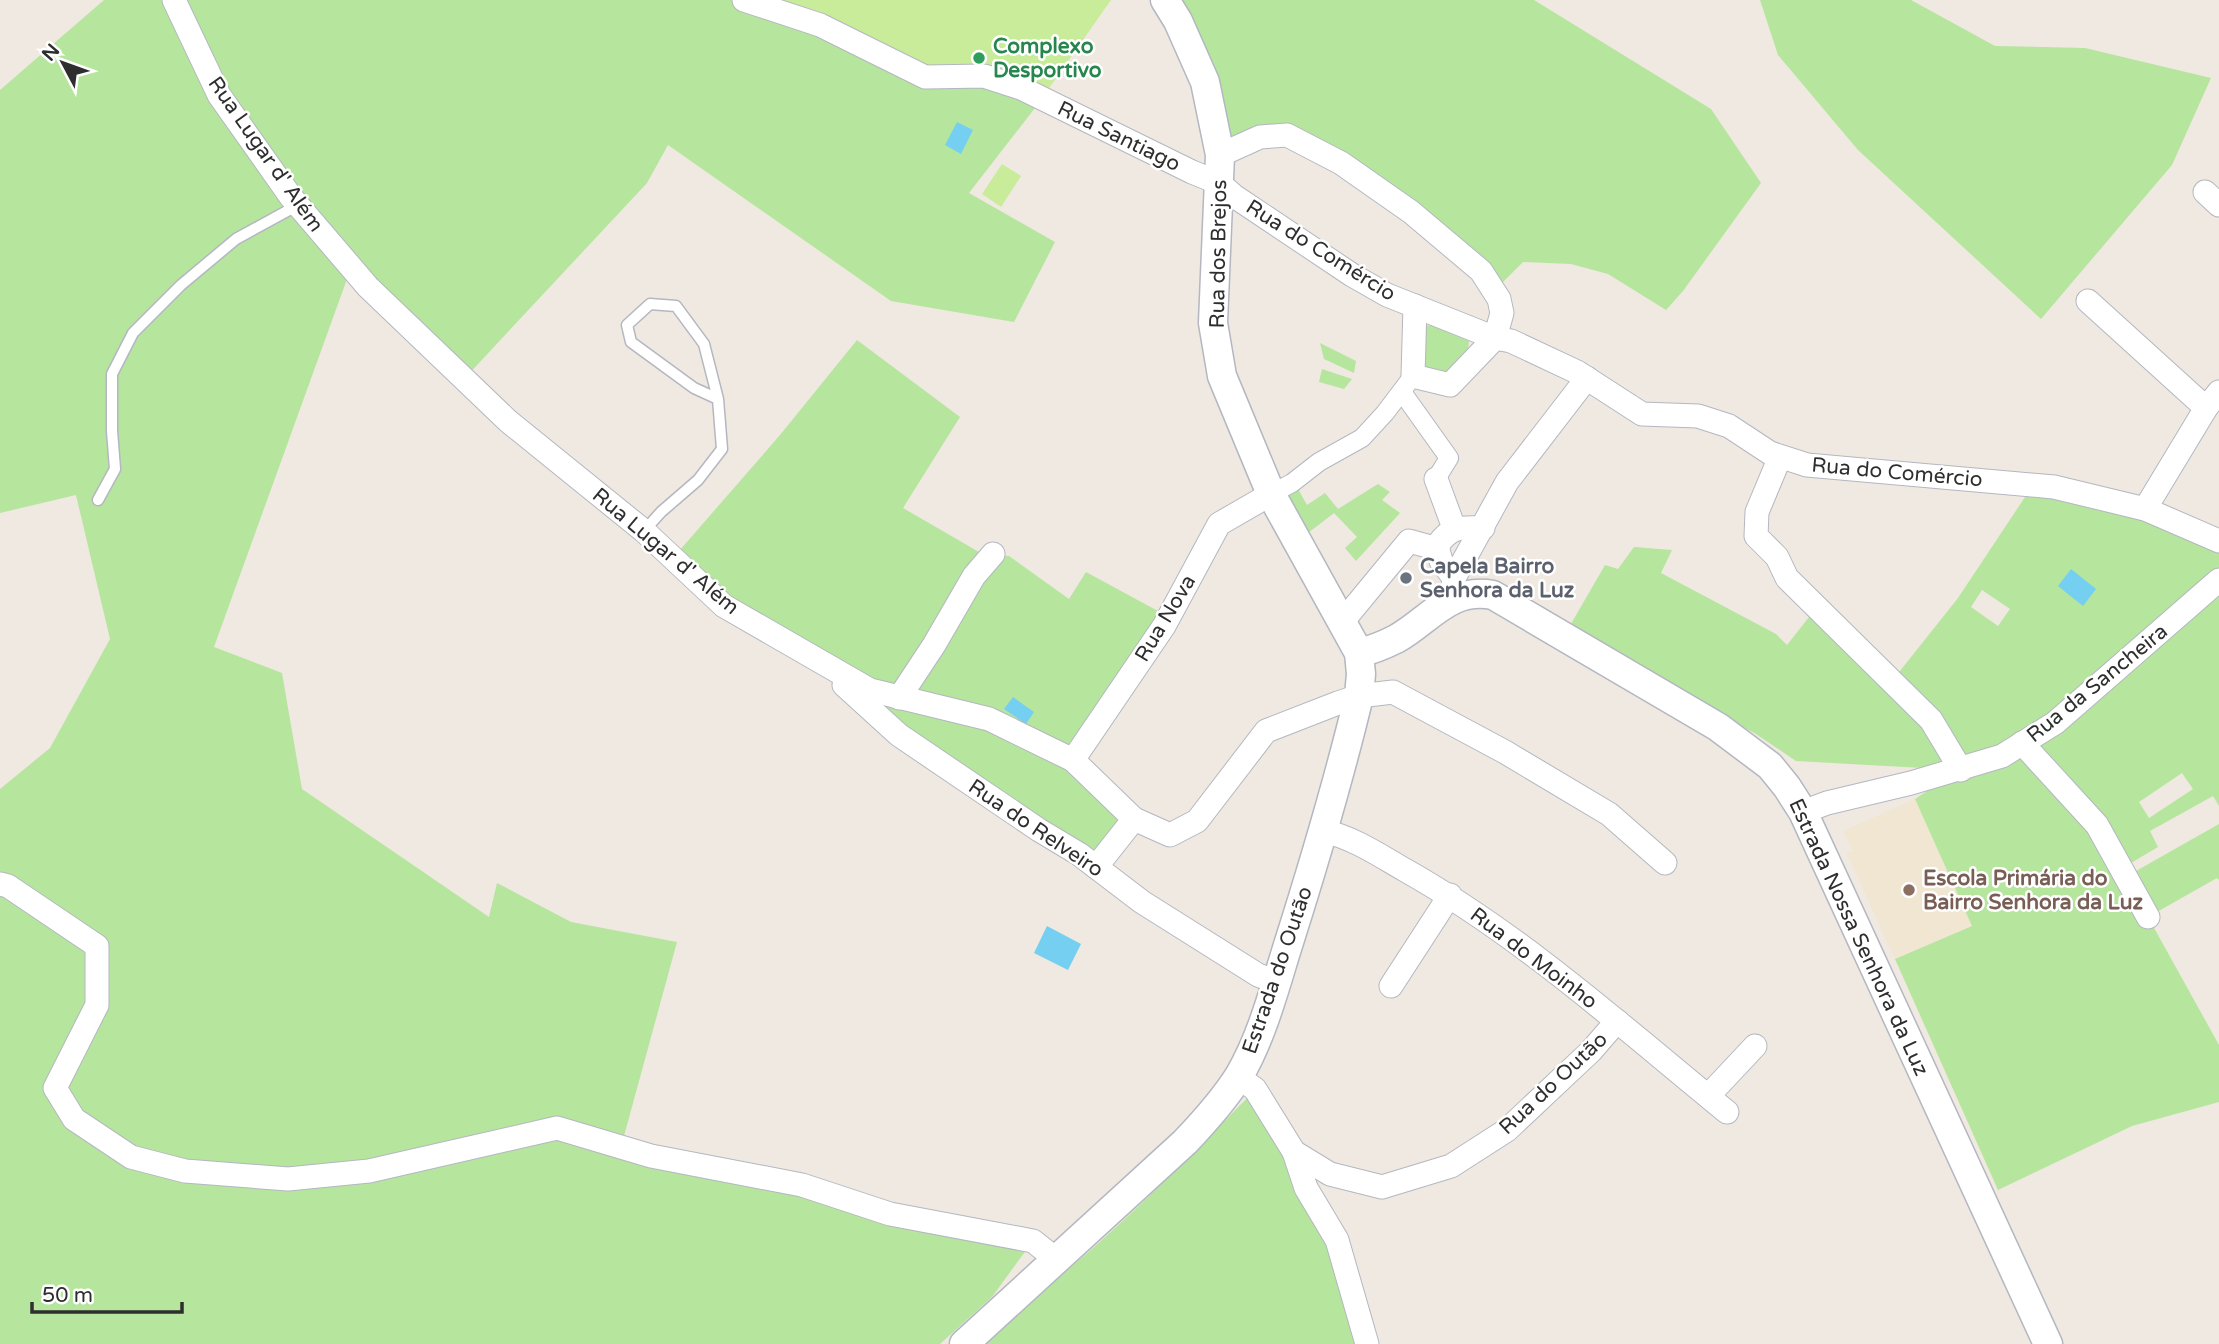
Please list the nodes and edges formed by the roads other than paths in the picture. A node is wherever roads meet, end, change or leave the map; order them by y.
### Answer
1 (174, 0) edge
2 (744, 0) edge
3 (1165, 0) edge
4 (1220, 155) junction
5 (1219, 183) junction
6 (298, 205) junction
7 (2088, 301) dead end
8 (1415, 306) junction
9 (1494, 338) junction
10 (1587, 378) junction
11 (1408, 384) junction
12 (718, 399) junction
13 (2212, 400) edge
14 (1780, 457) junction
15 (1436, 479) joint
16 (1271, 494) junction
17 (98, 500) dead end
18 (2145, 509) junction
19 (1454, 528) junction
20 (1483, 528) junction
21 (644, 531) junction
22 (2219, 541) edge
23 (1437, 549) junction
24 (993, 554) dead end
25 (2219, 580) edge
26 (1452, 589) junction
27 (1343, 621) junction
28 (1359, 653) junction
29 (809, 655) junction
30 (1359, 696) junction
31 (900, 698) junction
32 (2022, 744) junction
33 (1073, 760) junction
34 (1961, 770) junction
35 (1803, 812) junction
36 (1134, 819) junction
37 (1324, 831) junction
38 (1665, 863) dead end
39 (1096, 867) junction
40 (0, 884) edge
41 (1450, 895) junction
42 (2148, 917) dead end
43 (1276, 982) junction
44 (1391, 986) dead end
45 (1617, 1021) junction
46 (1755, 1046) dead end
47 (1238, 1077) junction
48 (1708, 1097) junction
49 (1727, 1112) dead end
50 (1294, 1152) junction
51 (1057, 1260) junction
52 (964, 1344) edge
53 (1367, 1344) edge
54 (2048, 1344) edge

1 - 6 street, Rua Lugar d' Além
2 - 5 street, Rua Santiago
3 - 4 street, Rua dos Brejos
4 - 5 street, Rua dos Brejos
4 - 9 street
5 - 8 street, Rua do Comércio
5 - 16 street, Rua dos Brejos
6 - 17 lane
6 - 21 street, Rua Lugar d' Além
7 - 13 street
8 - 9 street, Rua do Comércio
8 - 11 street
9 - 10 street, Rua do Comércio
9 - 11 street
10 - 14 street, Rua do Comércio
10 - 20 street
11 - 15 street
11 - 16 street
12 - 12 lane
12 - 21 lane
13 - 18 street
14 - 18 street, Rua do Comércio
14 - 34 street
15 - 19 street
16 - 27 street, Rua dos Brejos
16 - 33 street, Rua Nova
18 - 22 street, Rua do Comércio
19 - 20 street
19 - 23 street
20 - 26 street
21 - 29 street, Rua Lugar d' Além
23 - 26 street
23 - 27 street
24 - 31 street
25 - 32 street, Rua da Sancheira
26 - 28 street
26 - 35 street, Estrada Nossa Senhora da Luz
27 - 28 street, Rua dos Brejos
28 - 30 street, Estrada do Outão
29 - 31 street, Rua Lugar d' Além
29 - 39 street, Rua do Relveiro
30 - 36 street, Rua Lugar d' Além
30 - 37 street, Estrada do Outão
30 - 38 street
31 - 33 street, Rua Lugar d' Além
32 - 34 street, Rua da Sancheira
32 - 42 street
33 - 36 street, Rua Lugar d' Além
34 - 35 street, Rua da Sancheira
35 - 54 street, Estrada Nossa Senhora da Luz
36 - 39 street
37 - 41 street, Rua do Moinho
37 - 43 street, Estrada do Outão
39 - 43 street, Rua do Relveiro
40 - 51 street
41 - 44 street
41 - 45 street, Rua do Moinho
43 - 47 street, Estrada do Outão
45 - 48 street, Rua do Moinho
45 - 50 street, Rua do Outão
46 - 48 street
47 - 50 street
47 - 51 street, Estrada do Outão
48 - 49 street, Rua do Moinho
50 - 53 street
51 - 52 street, Estrada do Outão

